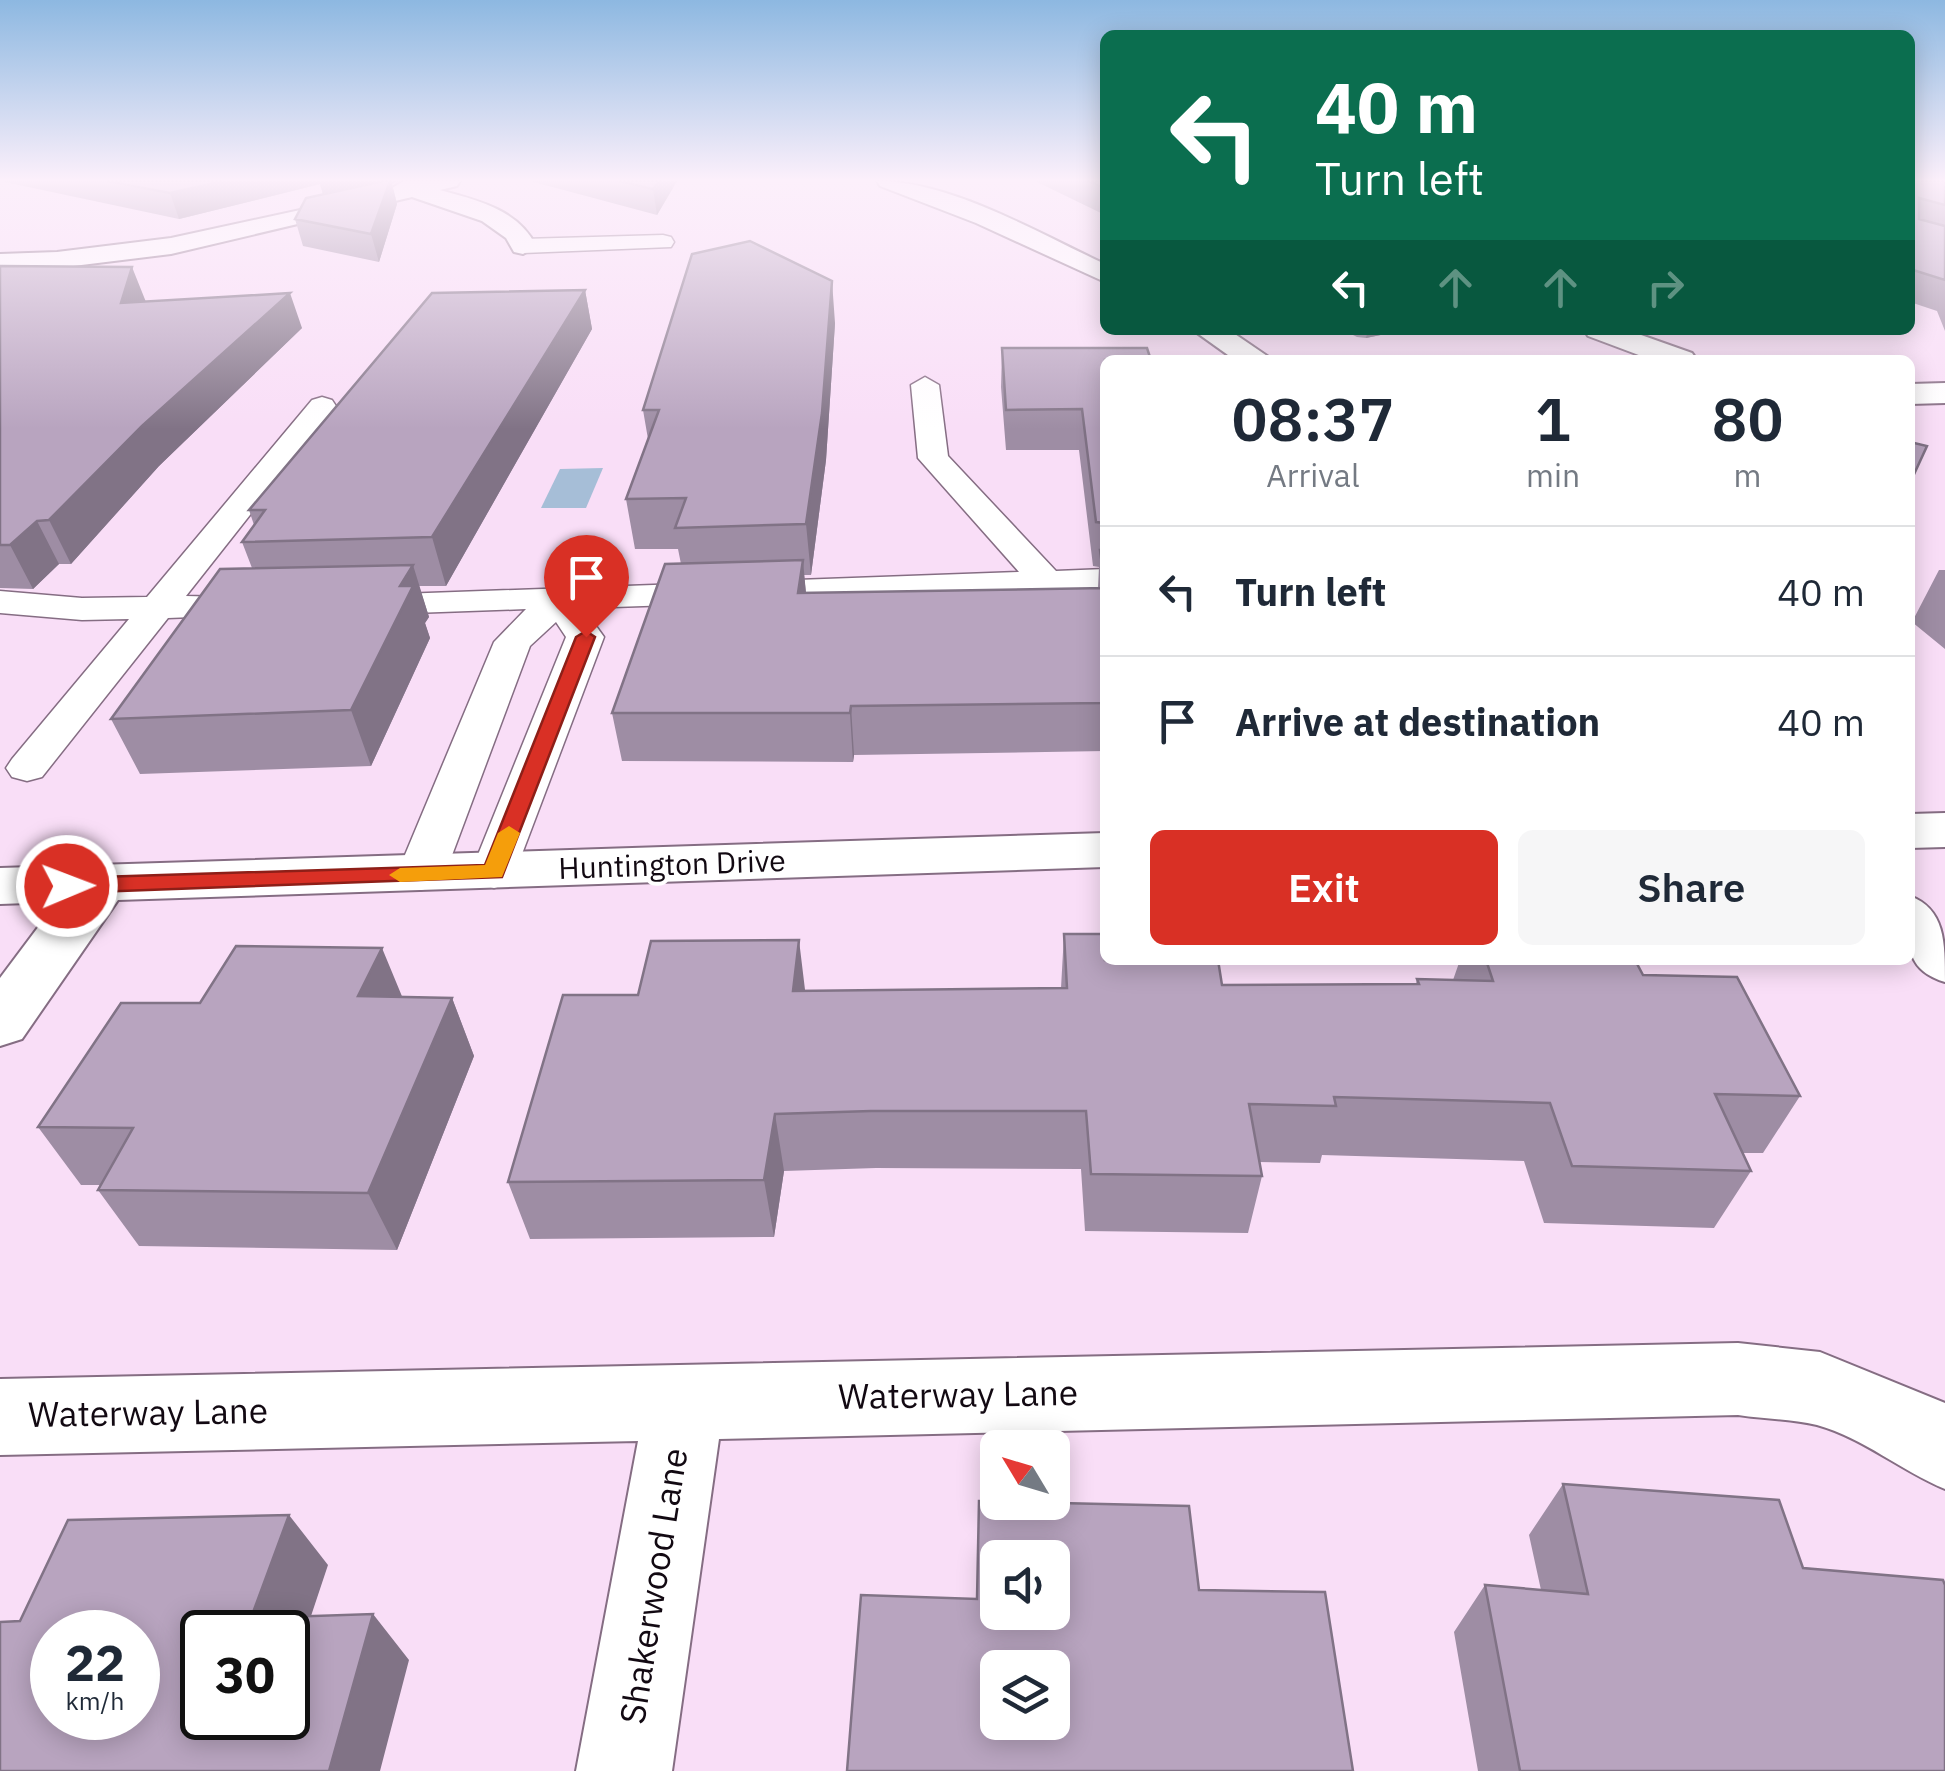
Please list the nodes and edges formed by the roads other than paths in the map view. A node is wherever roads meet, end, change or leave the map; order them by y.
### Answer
1 (1216, 335) edge
2 (1613, 335) edge
3 (1250, 355) edge
4 (1667, 355) edge
5 (926, 385) dead end
6 (1945, 393) edge
7 (1915, 394) edge
8 (322, 406) dead end
9 (1100, 580) edge
10 (1047, 582) junction
11 (558, 600) junction
12 (0, 602) edge
13 (329, 604) edge
14 (291, 605) edge
15 (158, 608) junction
16 (28, 768) dead end
17 (1945, 830) edge
18 (1915, 831) edge
19 (1100, 850) edge
20 (494, 872) junction
21 (421, 874) junction
22 (100, 885) junction
23 (0, 886) edge
24 (1915, 922) edge
25 (1945, 961) edge
26 (0, 1023) edge
27 (684, 1400) junction
28 (0, 1417) edge
29 (1927, 1437) edge
30 (624, 1771) edge

1 - 3 street
2 - 4 street
5 - 10 lane
6 - 7 street
8 - 15 lane
9 - 10 lane
10 - 11 lane
11 - 13 lane
11 - 20 lane
11 - 21 lane
12 - 15 lane
14 - 15 lane
15 - 16 lane
17 - 18 street
19 - 20 street, Huntington Drive
20 - 21 street, Huntington Drive
21 - 22 street, Huntington Drive
22 - 23 street, Huntington Drive
22 - 26 street
24 - 25 street
27 - 28 street, Waterway Lane
27 - 29 street, Waterway Lane
27 - 30 street, Shakerwood Lane

